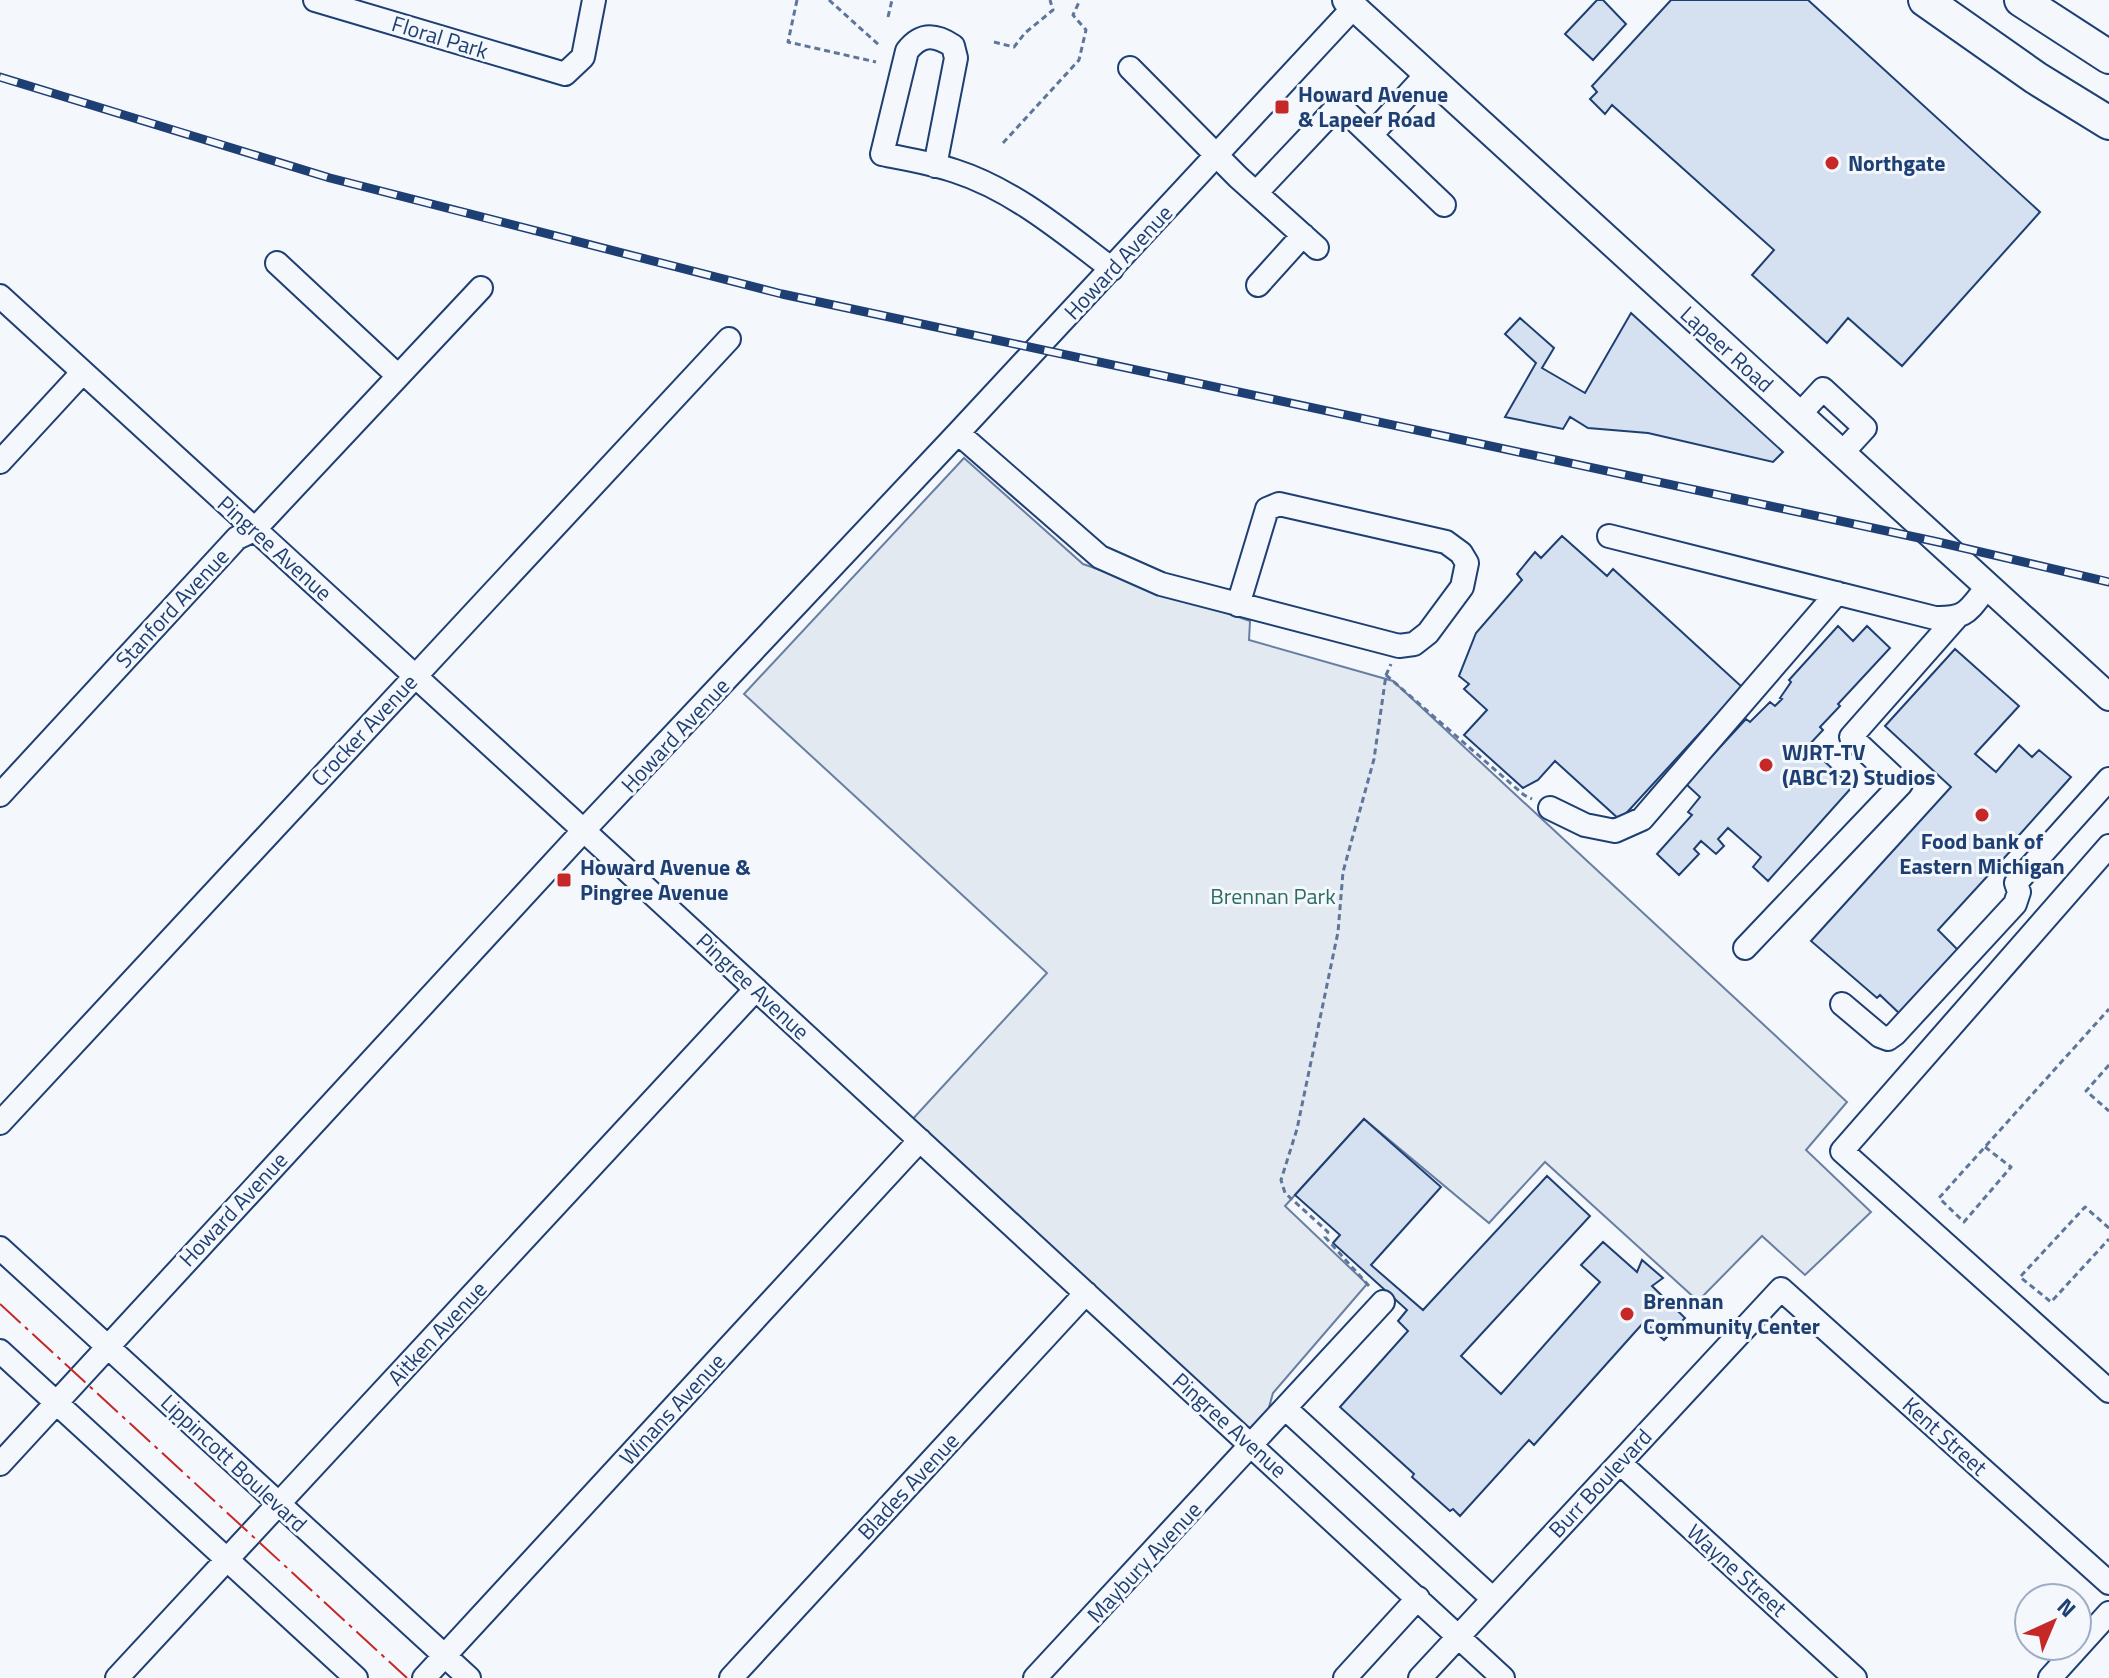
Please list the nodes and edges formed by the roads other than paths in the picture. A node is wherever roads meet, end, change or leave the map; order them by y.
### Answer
1 (315, 0) edge
2 (594, 0) edge
3 (1925, 0) edge
4 (2021, 0) edge
5 (1350, 4) edge
6 (2109, 57) edge
7 (1130, 68) dead end
8 (1426, 75) junction
9 (2109, 123) edge
10 (1371, 135) junction
11 (1217, 156) junction
12 (935, 166) junction
13 (1256, 193) junction
14 (1444, 205) dead end
15 (277, 263) dead end
16 (1112, 269) junction
17 (1258, 285) dead end
18 (481, 288) dead end
19 (0, 296) edge
20 (729, 339) dead end
21 (82, 373) junction
22 (397, 375) junction
23 (958, 433) junction
24 (0, 462) edge
25 (254, 530) junction
26 (1609, 536) dead end
27 (1988, 586) junction
28 (1837, 593) junction
29 (1238, 605) junction
30 (1956, 618) junction
31 (415, 675) junction
32 (2109, 697) edge
33 (2109, 779) edge
34 (0, 795) edge
35 (1550, 808) road end
36 (584, 830) junction
37 (2109, 846) edge
38 (1745, 948) dead end
39 (756, 989) junction
40 (1842, 1004) dead end
41 (0, 1123) edge
42 (920, 1140) junction
43 (0, 1248) edge
44 (1781, 1289) joint
45 (1086, 1293) junction
46 (1383, 1302) road end
47 (107, 1346) junction
48 (0, 1351) edge
49 (2109, 1391) edge
50 (57, 1403) junction
51 (1286, 1409) junction
52 (1253, 1446) junction
53 (1620, 1463) junction
54 (0, 1464) edge
55 (278, 1504) junction
56 (226, 1561) junction
57 (2109, 1583) edge
58 (1418, 1598) junction
59 (1492, 1598) junction
60 (2109, 1613) edge
61 (1458, 1637) junction
62 (444, 1656) junction
63 (117, 1678) edge
64 (356, 1678) edge
65 (424, 1678) edge
66 (469, 1678) edge
67 (731, 1678) edge
68 (1035, 1678) edge
69 (1345, 1678) edge
70 (1420, 1678) edge
71 (1503, 1678) edge
72 (1855, 1678) edge
73 (2050, 1678) edge

1 - 2 street, Floral Park
3 - 9 highway
4 - 6 highway
5 - 8 main road, Lapeer Road
5 - 11 street, Howard Avenue
7 - 11 street
8 - 10 street
8 - 27 main road, Lapeer Road
10 - 13 street
10 - 14 street
11 - 13 street
11 - 16 street, Howard Avenue
12 - 12 street
12 - 16 street
13 - 17 street
15 - 22 street
16 - 23 street, Howard Avenue
18 - 22 street, Stanford Avenue
19 - 21 street, Pingree Avenue
20 - 31 street, Crocker Avenue
21 - 24 street
21 - 25 street, Pingree Avenue
22 - 25 street, Stanford Avenue
23 - 29 street
23 - 36 street, Howard Avenue
25 - 31 street, Pingree Avenue
25 - 34 street, Stanford Avenue
26 - 28 street
27 - 30 street
27 - 32 main road, Lapeer Road
28 - 30 street
28 - 35 street
29 - 29 street
30 - 38 street
31 - 36 street, Pingree Avenue
31 - 41 street, Crocker Avenue
33 - 40 street
36 - 39 street, Pingree Avenue
36 - 47 street, Howard Avenue
37 - 49 street
39 - 42 street, Pingree Avenue
39 - 55 street, Aitken Avenue
42 - 45 street, Pingree Avenue
42 - 62 street, Winans Avenue
43 - 47 street, Lippincott Boulevard
44 - 53 street, Burr Boulevard
44 - 57 street, Kent Street
45 - 52 street, Pingree Avenue
45 - 67 street, Blades Avenue
46 - 51 street, Maybury Avenue
47 - 50 street, Howard Avenue
47 - 55 street, Lippincott Boulevard
48 - 50 street
50 - 54 street, Howard Avenue
50 - 56 street
51 - 52 street, Maybury Avenue
51 - 59 street
52 - 58 street, Pingree Avenue
52 - 68 street, Maybury Avenue
53 - 59 street, Burr Boulevard
53 - 72 street, Wayne Street
55 - 56 street, Aitken Avenue
55 - 62 street, Lippincott Boulevard
56 - 63 street, Aitken Avenue
56 - 64 street
58 - 61 street, Pingree Avenue
58 - 69 street
59 - 61 street, Burr Boulevard
60 - 73 street
61 - 70 street, Burr Boulevard
61 - 71 street, Pingree Avenue
62 - 65 street, Winans Avenue
62 - 66 street, Lippincott Boulevard

